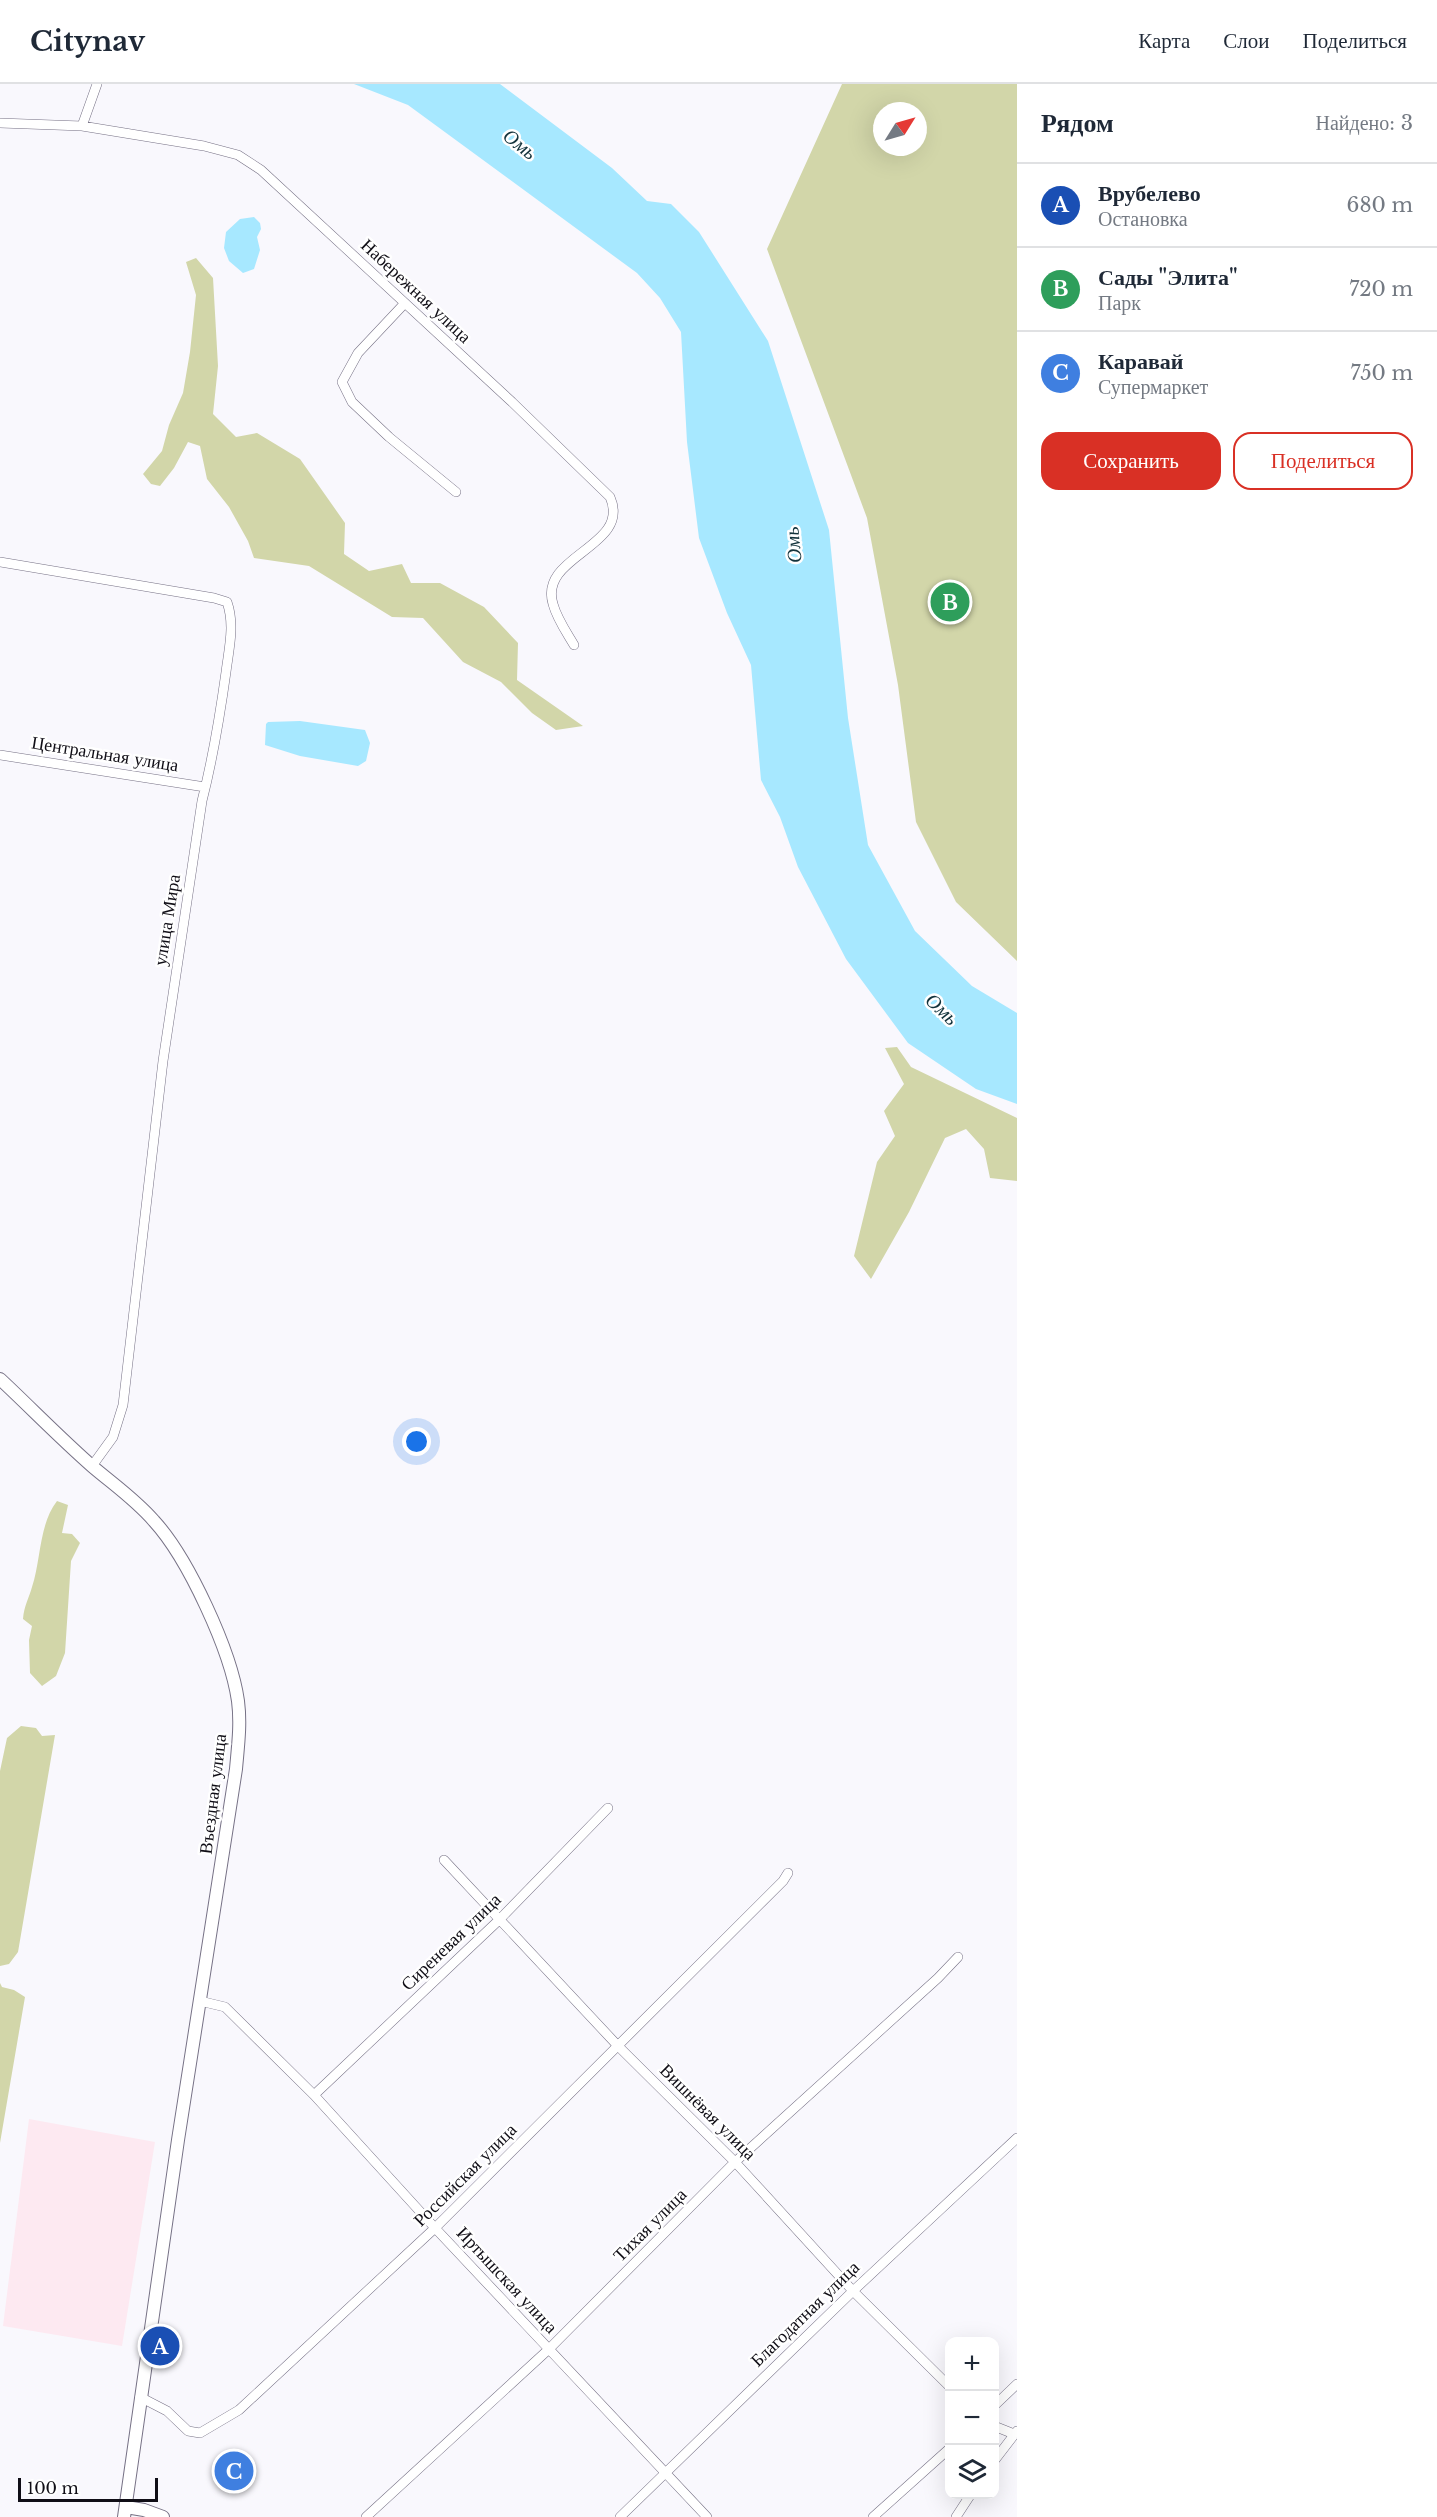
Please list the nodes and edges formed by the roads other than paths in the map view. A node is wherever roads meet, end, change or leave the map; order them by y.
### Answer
1 (97, 84) edge
2 (0, 123) edge
3 (82, 126) junction
4 (405, 303) junction
5 (456, 492) dead end
6 (0, 562) edge
7 (574, 645) dead end
8 (0, 755) edge
9 (205, 787) junction
10 (0, 1379) edge
11 (89, 1463) junction
12 (608, 1808) dead end
13 (444, 1860) dead end
14 (788, 1873) dead end
15 (499, 1920) junction
16 (958, 1957) dead end
17 (200, 2001) junction
18 (618, 2046) junction
19 (314, 2095) junction
20 (1017, 2138) edge
21 (735, 2162) junction
22 (435, 2228) junction
23 (853, 2290) junction
24 (549, 2349) junction
25 (945, 2382) edge
26 (1017, 2384) edge
27 (140, 2397) junction
28 (999, 2401) edge
29 (999, 2427) edge
30 (1016, 2432) edge
31 (945, 2452) edge
32 (999, 2454) edge
33 (666, 2474) junction
34 (968, 2499) edge
35 (125, 2512) edge
36 (163, 2517) edge
37 (366, 2517) edge
38 (620, 2517) edge
39 (707, 2517) edge
40 (873, 2517) edge
41 (956, 2517) edge

1 - 3 street
2 - 3 street, Набережная улица
3 - 4 street, Набережная улица
4 - 5 street
4 - 7 street, Набережная улица
6 - 9 street, улица Мира
8 - 9 street, Центральная улица
9 - 11 street, улица Мира
10 - 11 street, Въездная улица
11 - 17 street, Въездная улица
12 - 15 street, Сиреневая улица
13 - 15 street, Вишнёвая улица
14 - 18 street, Российская улица
15 - 18 street, Вишнёвая улица
15 - 19 street, Сиреневая улица
16 - 21 street, Тихая улица
17 - 19 street, Иртышская улица
17 - 27 street, Въездная улица
18 - 21 street, Вишнёвая улица
18 - 22 street, Российская улица
19 - 22 street, Иртышская улица
20 - 23 street, Благодатная улица
21 - 23 street, Вишнёвая улица
21 - 24 street, Тихая улица
22 - 24 street, Иртышская улица
22 - 27 street, Российская улица
23 - 25 street, Вишнёвая улица
23 - 33 street, Благодатная улица
24 - 33 street, Иртышская улица
24 - 37 street, Тихая улица
26 - 28 street
27 - 35 street, Въездная улица
29 - 30 street
30 - 32 street
31 - 40 street
33 - 38 street, Благодатная улица
33 - 39 street, Иртышская улица
34 - 41 street
35 - 36 street

